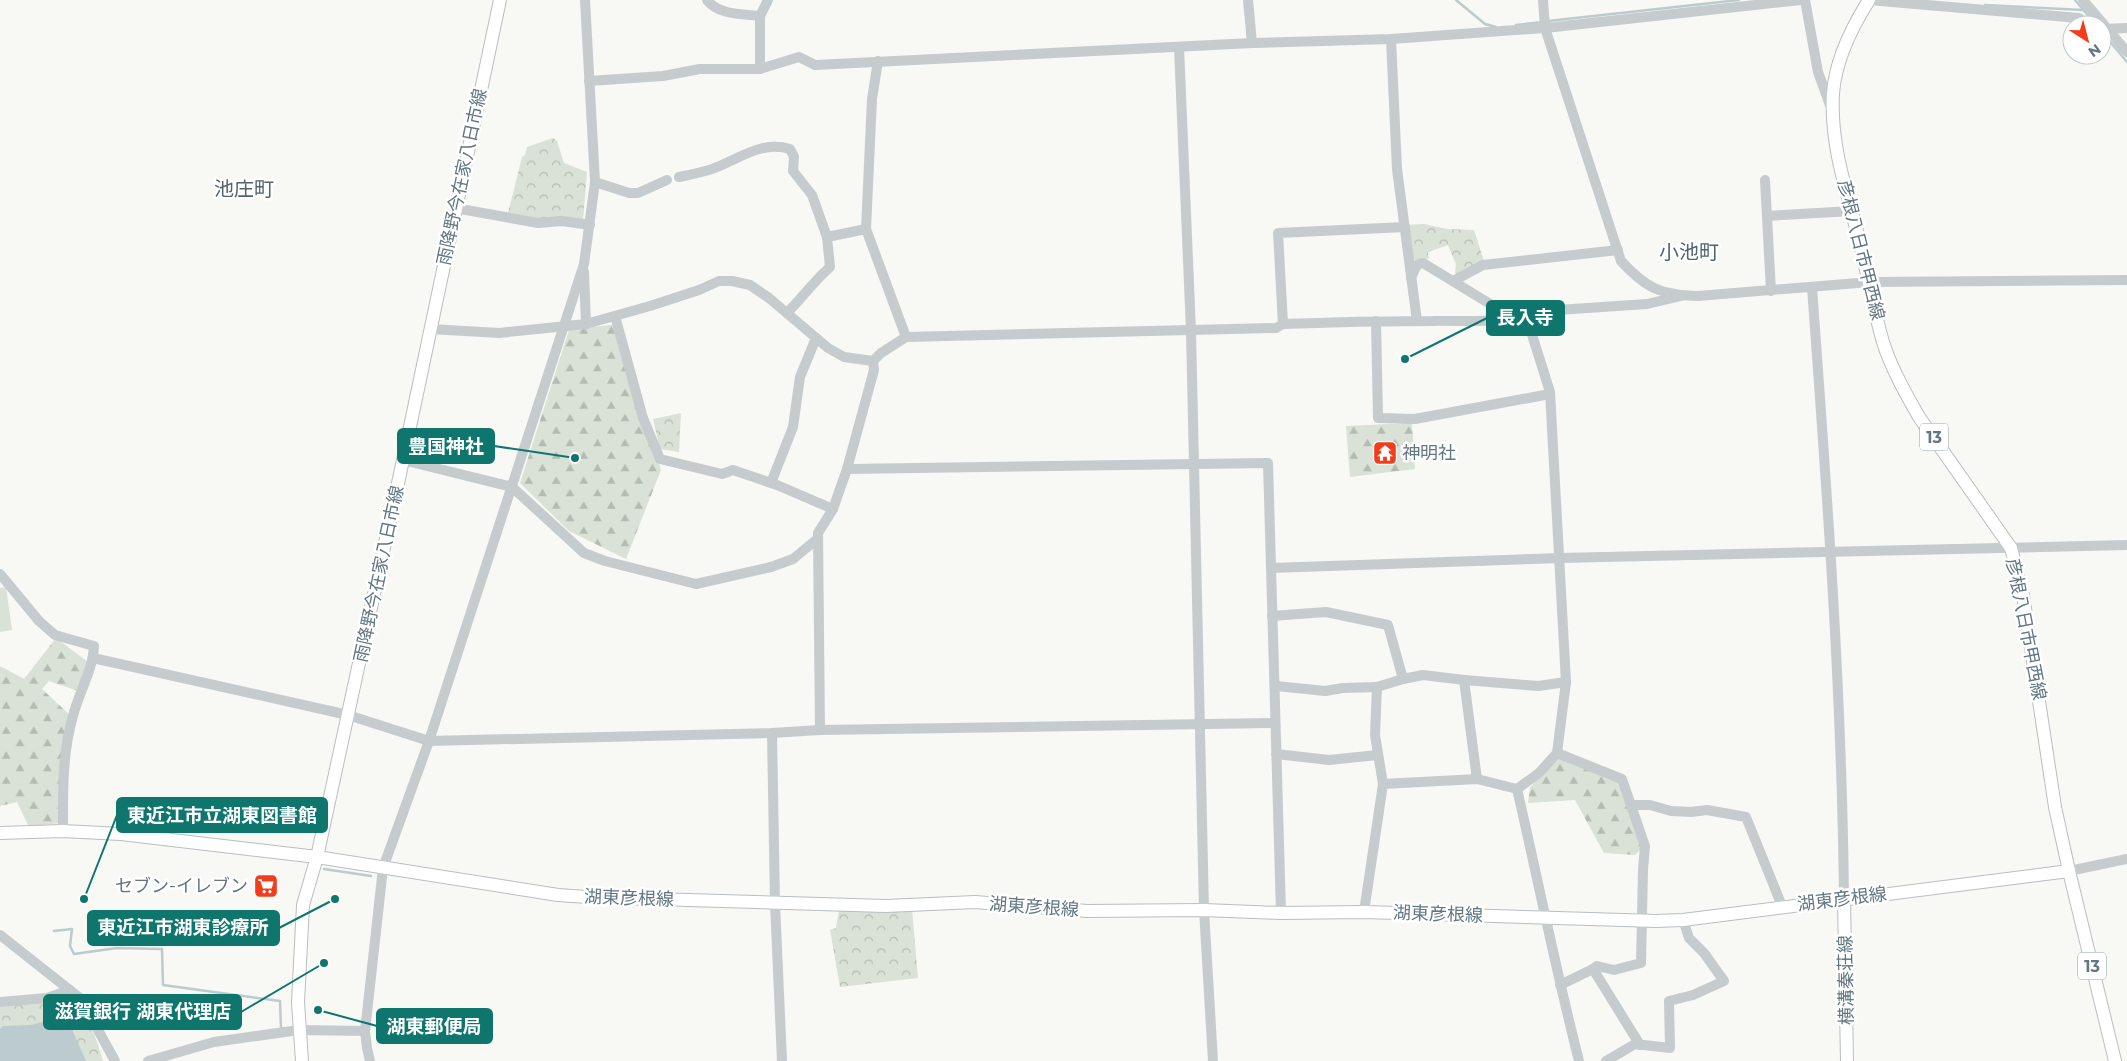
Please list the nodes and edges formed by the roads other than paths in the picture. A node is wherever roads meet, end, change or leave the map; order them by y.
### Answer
1 (500, 0) edge
2 (585, 0) edge
3 (707, 0) edge
4 (768, 0) edge
5 (1248, 0) edge
6 (1543, 0) edge
7 (1803, 0) edge
8 (1869, 0) edge
9 (2083, 0) edge
10 (1716, 5) edge
11 (2094, 15) edge
12 (760, 16) junction
13 (2062, 17) edge
14 (1545, 28) junction
15 (2127, 28) edge
16 (2112, 29) edge
17 (2112, 36) edge
18 (1391, 39) junction
19 (1252, 43) junction
20 (1179, 47) junction
21 (2127, 52) edge
22 (878, 61) junction
23 (760, 69) junction
24 (589, 81) junction
25 (1832, 112) junction
26 (678, 177) dead end
27 (667, 180) dead end
28 (1765, 180) dead end
29 (596, 182) junction
30 (455, 208) junction
31 (1852, 211) junction
32 (1767, 216) junction
33 (590, 225) junction
34 (1404, 227) junction
35 (866, 229) junction
36 (827, 237) junction
37 (1618, 250) junction
38 (584, 264) junction
39 (1411, 278) junction
40 (2127, 280) edge
41 (1453, 282) junction
42 (1870, 282) junction
43 (1812, 288) junction
44 (1770, 291) junction
45 (1684, 295) junction
46 (1528, 312) junction
47 (787, 313) junction
48 (615, 316) junction
49 (1376, 321) junction
50 (1417, 321) junction
51 (586, 324) junction
52 (1283, 324) junction
53 (565, 326) junction
54 (430, 329) junction
55 (1191, 331) junction
56 (906, 337) junction
57 (816, 338) junction
58 (873, 362) junction
59 (1550, 394) junction
60 (403, 460) junction
61 (1194, 464) junction
62 (847, 469) junction
63 (771, 483) junction
64 (512, 487) junction
65 (834, 509) junction
66 (816, 540) junction
67 (2127, 545) edge
68 (2011, 548) junction
69 (1831, 551) junction
70 (1560, 558) junction
71 (1271, 568) junction
72 (0, 574) edge
73 (1272, 616) junction
74 (93, 658) junction
75 (1403, 679) junction
76 (1464, 680) junction
77 (1566, 682) junction
78 (1276, 686) junction
79 (1377, 688) junction
80 (348, 715) junction
81 (1199, 723) junction
82 (1275, 723) junction
83 (820, 730) junction
84 (772, 733) junction
85 (429, 741) junction
86 (1557, 753) junction
87 (1276, 754) junction
88 (1378, 755) junction
89 (1477, 779) junction
90 (1383, 784) junction
91 (1517, 789) junction
92 (1631, 806) junction
93 (63, 831) junction
94 (0, 833) edge
95 (317, 857) junction
96 (2127, 859) edge
97 (383, 868) junction
98 (2068, 871) junction
99 (1844, 898) junction
100 (775, 903) junction
101 (1782, 906) junction
102 (1204, 910) junction
103 (1364, 912) junction
104 (1281, 913) junction
105 (1545, 917) junction
106 (1683, 920) junction
107 (1641, 921) junction
108 (0, 935) edge
109 (1593, 969) junction
110 (1560, 985) junction
111 (70, 990) junction
112 (0, 1002) edge
113 (299, 1030) junction
114 (365, 1031) junction
115 (1640, 1045) junction
116 (115, 1061) edge
117 (148, 1061) edge
118 (302, 1061) edge
119 (370, 1061) edge
120 (782, 1061) edge
121 (1213, 1061) edge
122 (1579, 1061) edge
123 (1606, 1061) edge
124 (1847, 1061) edge
125 (2115, 1061) edge

1 - 30 main road, 雨降野今在家八日市線
2 - 24 street
3 - 12 street
4 - 12 street
5 - 19 street
6 - 14 street
7 - 10 street
7 - 25 street
8 - 13 street
8 - 25 main road, 彦根八日市甲西線 / 13
9 - 11 street
10 - 14 street
12 - 23 street
14 - 18 street
14 - 37 street
15 - 16 street
17 - 21 street
18 - 19 street
18 - 34 street
19 - 20 street
20 - 22 street
20 - 55 street
22 - 23 street
22 - 35 street
23 - 24 street
24 - 29 street
25 - 31 main road, 彦根八日市甲西線 / 13
26 - 36 street
27 - 29 street
28 - 32 street
29 - 33 street
30 - 33 street
30 - 54 main road, 雨降野今在家八日市線
31 - 32 street
31 - 42 main road, 彦根八日市甲西線 / 13
32 - 44 street
33 - 38 street
34 - 39 street
34 - 52 street
35 - 36 street
35 - 56 street
36 - 47 street
37 - 41 street
37 - 45 street
38 - 51 street
38 - 53 street
39 - 41 street
39 - 50 street
40 - 42 street
41 - 46 street
42 - 43 street
42 - 68 main road, 彦根八日市甲西線 / 13
43 - 44 street
43 - 69 street
44 - 45 street
45 - 46 street
46 - 50 street
46 - 59 street
47 - 48 street
47 - 57 street
48 - 51 street
48 - 63 street
49 - 50 street
49 - 52 street
49 - 59 street
51 - 53 street
52 - 55 street
53 - 54 street
53 - 64 street
54 - 60 main road, 雨降野今在家八日市線
55 - 56 street
55 - 61 street
56 - 58 street
57 - 58 street
57 - 63 street
58 - 62 street
59 - 70 street
60 - 64 street
60 - 80 main road, 雨降野今在家八日市線
61 - 62 street
61 - 71 street
61 - 81 street
62 - 65 street
63 - 65 street
64 - 66 street
64 - 85 street
65 - 66 street
66 - 83 street
67 - 68 street
68 - 69 street
68 - 98 main road, 彦根八日市甲西線 / 13
69 - 70 street
69 - 99 street
70 - 71 street
70 - 77 street
71 - 73 street
72 - 74 street
73 - 75 street
73 - 78 street
74 - 80 street
74 - 93 street
75 - 76 street
75 - 79 street
76 - 77 street
76 - 89 street
77 - 86 street
78 - 79 street
78 - 82 street
79 - 88 street
80 - 85 street
80 - 95 main road, 雨降野今在家八日市線
81 - 82 street
81 - 83 street
81 - 102 street
82 - 87 street
83 - 84 street
84 - 85 street
84 - 100 street
85 - 97 street
86 - 91 street
86 - 92 street
87 - 88 street
87 - 104 street
88 - 90 street
89 - 90 street
89 - 91 street
90 - 103 street
91 - 105 street
92 - 101 street
92 - 107 street
93 - 94 main road, 湖東彦根線
93 - 95 main road, 湖東彦根線
95 - 97 main road, 湖東彦根線
95 - 113 main road, 雨降野今在家八日市線
96 - 98 street
97 - 100 main road, 湖東彦根線
97 - 114 street
98 - 99 main road, 湖東彦根線
98 - 125 main road, 彦根八日市甲西線 / 13
99 - 101 main road, 湖東彦根線
99 - 124 main road, 横溝秦荘線
100 - 102 main road, 湖東彦根線
100 - 120 street
101 - 106 main road, 湖東彦根線
102 - 104 main road, 湖東彦根線
102 - 121 street
103 - 104 main road, 湖東彦根線
103 - 105 main road, 湖東彦根線
105 - 107 main road, 湖東彦根線
105 - 110 street
106 - 107 main road, 湖東彦根線
106 - 115 street
107 - 109 street
108 - 111 street
109 - 110 street
109 - 115 street
110 - 122 street
111 - 112 street
111 - 116 street
113 - 114 street
113 - 117 street
113 - 118 main road, 雨降野今在家八日市線
114 - 119 street
115 - 123 street

